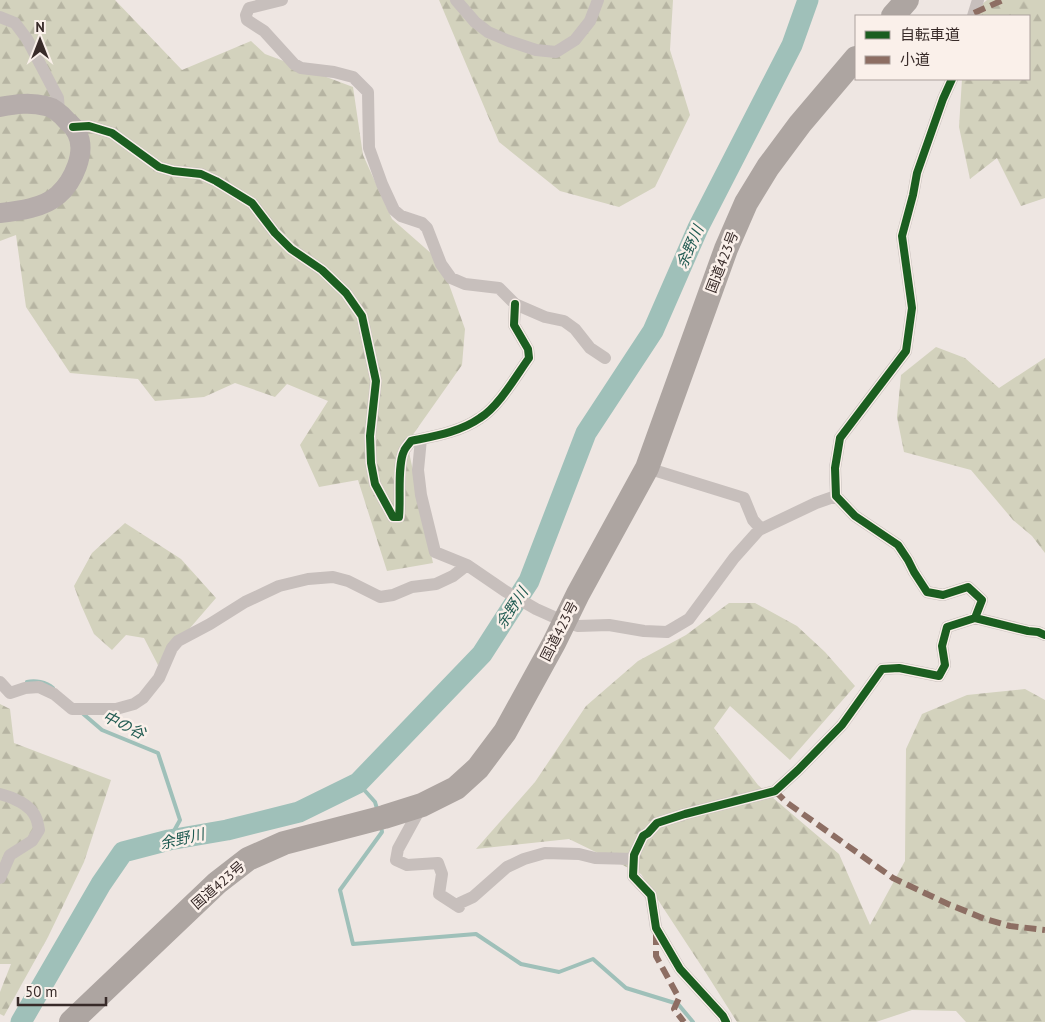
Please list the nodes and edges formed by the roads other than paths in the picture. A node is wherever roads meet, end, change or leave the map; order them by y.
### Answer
1 (282, 0) edge
2 (456, 0) edge
3 (598, 0) edge
4 (907, 0) edge
5 (978, 0) edge
6 (894, 15) edge
7 (973, 15) edge
8 (0, 17) edge
9 (855, 59) edge
10 (952, 80) edge
11 (0, 107) edge
12 (59, 112) junction
13 (73, 127) junction
14 (0, 213) edge
15 (514, 304) junction
16 (605, 358) dead end
17 (422, 439) junction
18 (647, 468) junction
19 (836, 496) junction
20 (761, 529) junction
21 (467, 565) junction
22 (976, 618) junction
23 (565, 622) junction
24 (1045, 635) edge
25 (0, 682) edge
26 (0, 794) edge
27 (422, 804) junction
28 (634, 859) junction
29 (0, 878) edge
30 (71, 1022) edge
31 (726, 1022) edge

1 - 15 street
2 - 3 street
4 - 6 highway
5 - 7 street
8 - 12 street
9 - 18 highway, 国道423号
10 - 19 street
11 - 12 main road
12 - 13 main road
13 - 14 main road
13 - 17 street
15 - 16 street
15 - 17 street
17 - 21 street
18 - 20 street
18 - 23 highway, 国道423号
19 - 20 street
19 - 22 street
20 - 23 street
21 - 23 street
21 - 25 street
22 - 24 street
22 - 28 street
23 - 27 highway, 国道423号
26 - 29 street
27 - 28 street
27 - 30 highway, 国道423号
28 - 31 street

